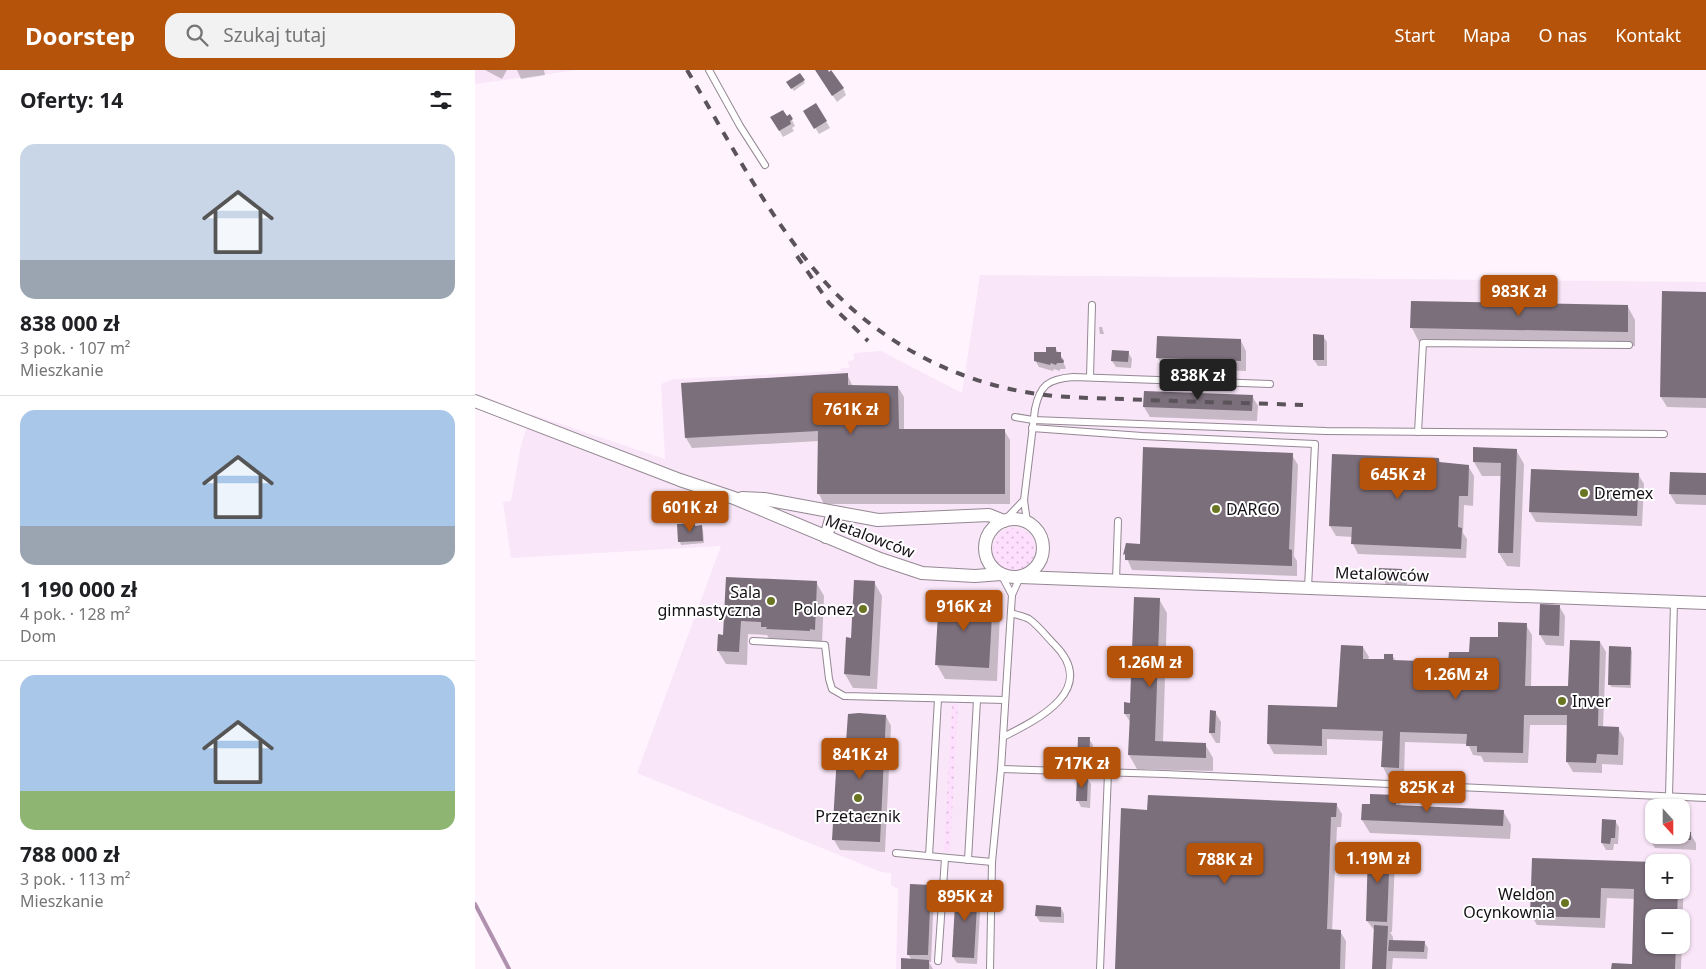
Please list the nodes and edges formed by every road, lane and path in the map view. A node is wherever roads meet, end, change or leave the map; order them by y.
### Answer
1 (709, 70) edge
2 (765, 165) dead end
3 (1092, 305) dead end
4 (1629, 345) dead end
5 (1091, 377) junction
6 (1270, 384) dead end
7 (475, 401) edge
8 (1015, 417) dead end
9 (1033, 420) junction
10 (1032, 428) junction
11 (1418, 432) junction
12 (1664, 434) dead end
13 (734, 498) junction
14 (1024, 500) junction
15 (833, 512) junction
16 (1004, 521) junction
17 (1117, 521) dead end
18 (1027, 522) junction
19 (826, 537) junction
20 (1042, 558) junction
21 (1001, 574) junction
22 (1019, 577) junction
23 (1057, 578) junction
24 (1116, 580) junction
25 (1308, 588) junction
26 (1012, 595) junction
27 (1674, 602) junction
28 (1706, 604) edge
29 (1011, 613) junction
30 (753, 641) dead end
31 (937, 698) junction
32 (977, 700) junction
33 (1005, 700) junction
34 (1003, 738) junction
35 (1001, 769) junction
36 (1108, 773) junction
37 (1669, 796) junction
38 (1706, 798) edge
39 (896, 853) dead end
40 (929, 856) junction
41 (945, 858) junction
42 (968, 860) junction
43 (992, 862) junction
44 (938, 961) dead end
45 (990, 969) edge
46 (1100, 969) edge

1 - 2 lane
3 - 5 lane
4 - 11 lane
5 - 6 lane
5 - 9 lane
7 - 13 street, Metalowców
8 - 9 lane
9 - 10 lane
9 - 11 lane
10 - 14 lane
10 - 25 lane
11 - 12 lane
13 - 15 street, Metalowców
13 - 19 street, Metalowców
14 - 16 lane
14 - 18 lane
15 - 16 street, Metalowców
15 - 19 street
16 - 18 street, Metalowców
16 - 21 street
17 - 24 lane
18 - 20 street
19 - 21 street, Metalowców
20 - 22 street
20 - 23 street
21 - 22 street, Metalowców
21 - 26 lane
22 - 23 street, Metalowców
22 - 26 lane
23 - 24 street, Metalowców
24 - 25 street, Metalowców
25 - 27 street, Metalowców
26 - 29 lane
27 - 28 street, Metalowców
27 - 37 lane
29 - 33 lane
29 - 34 lane
30 - 31 lane
31 - 32 lane
31 - 40 lane
32 - 33 lane
32 - 42 lane
33 - 34 lane
34 - 35 lane
35 - 36 lane
35 - 43 lane
36 - 37 lane
36 - 46 lane
37 - 38 lane
39 - 40 lane
40 - 41 lane
41 - 42 lane
41 - 44 lane
42 - 43 lane
43 - 45 lane

